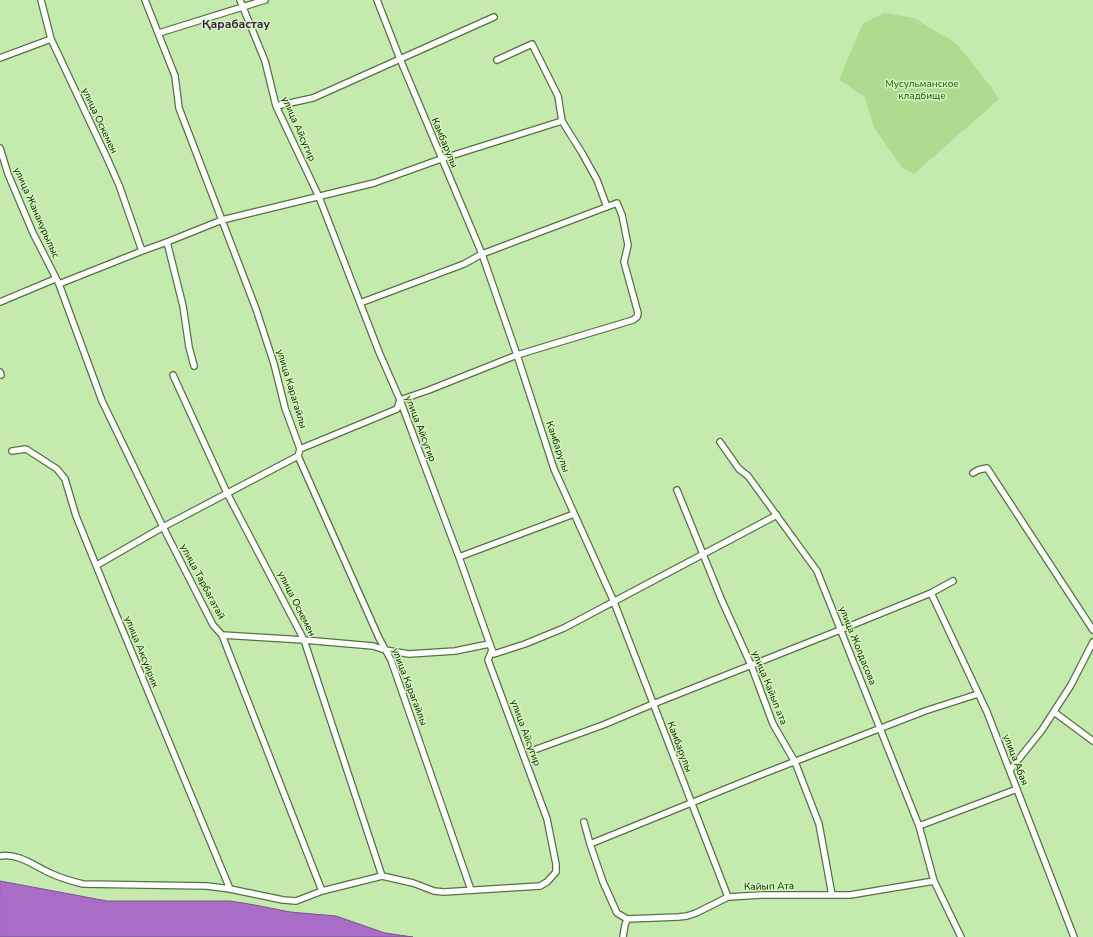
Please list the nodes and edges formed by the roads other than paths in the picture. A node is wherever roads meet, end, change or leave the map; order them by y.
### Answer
1 (42, 0) edge
2 (146, 0) edge
3 (240, 0) edge
4 (265, 0) edge
5 (378, 0) edge
6 (243, 7) junction
7 (494, 17) dead end
8 (159, 33) junction
9 (51, 39) junction
10 (0, 58) edge
11 (400, 59) junction
12 (498, 60) dead end
13 (276, 106) junction
14 (562, 121) junction
15 (0, 148) edge
16 (441, 159) junction
17 (319, 197) junction
18 (607, 207) junction
19 (222, 220) junction
20 (167, 242) junction
21 (142, 251) junction
22 (482, 254) junction
23 (55, 278) junction
24 (59, 284) junction
25 (0, 302) edge
26 (360, 303) junction
27 (517, 355) junction
28 (194, 366) dead end
29 (173, 375) dead end
30 (400, 400) junction
31 (720, 442) dead end
32 (300, 449) junction
33 (12, 451) dead end
34 (298, 456) junction
35 (973, 473) dead end
36 (677, 490) dead end
37 (227, 493) junction
38 (574, 514) junction
39 (777, 515) junction
40 (163, 527) junction
41 (704, 554) junction
42 (459, 557) junction
43 (97, 565) junction
44 (953, 581) dead end
45 (931, 593) junction
46 (614, 602) junction
47 (840, 630) junction
48 (1093, 630) edge
49 (222, 635) junction
50 (304, 640) junction
51 (1093, 642) edge
52 (489, 644) junction
53 (385, 650) junction
54 (492, 650) junction
55 (751, 666) junction
56 (978, 694) junction
57 (653, 704) junction
58 (1054, 712) junction
59 (880, 729) junction
60 (1093, 741) edge
61 (534, 750) dead end
62 (795, 762) junction
63 (1010, 770) junction
64 (1017, 789) junction
65 (691, 803) junction
66 (584, 822) dead end
67 (918, 826) junction
68 (590, 844) junction
69 (0, 856) edge
70 (382, 876) junction
71 (934, 881) junction
72 (230, 889) junction
73 (471, 890) junction
74 (322, 891) junction
75 (832, 895) junction
76 (728, 897) junction
77 (627, 919) junction
78 (624, 937) edge
79 (961, 937) edge
80 (1074, 937) edge

1 - 9 street, улица Оскемен
2 - 8 street, улица Карагайлы
3 - 6 street, улица Айсугир
4 - 6 street
5 - 11 street, Камбарулы
6 - 8 street
6 - 13 street, улица Айсугир
7 - 11 street
8 - 19 street, улица Карагайлы
9 - 10 street
9 - 21 street, улица Оскемен
11 - 13 street
11 - 16 street, Камбарулы
12 - 14 street
13 - 17 street, улица Айсугир
14 - 16 street
14 - 18 street
15 - 23 street, улица Жанакурылыс
16 - 17 street
16 - 22 street, Камбарулы
17 - 19 street
17 - 26 street, улица Айсугир
18 - 22 street
18 - 27 street
19 - 20 street
19 - 32 street, улица Карагайлы
20 - 21 street
20 - 28 street
21 - 24 street
22 - 26 street
22 - 27 street, Камбарулы
23 - 24 street, улица Жанакурылыс
23 - 25 street
24 - 40 street, улица Тарбагатай
26 - 30 street, улица Айсугир
27 - 30 street
27 - 38 street, Камбарулы
29 - 37 street, улица Оскемен
30 - 32 street
30 - 42 street, улица Айсугир
31 - 39 street, улица Жолдасова
32 - 34 street
33 - 43 street, улица Аксуйрик
34 - 37 street
34 - 53 street, улица Карагайлы
35 - 48 street
36 - 41 street, улица Кайып ата
37 - 40 street
37 - 50 street, улица Оскемен
38 - 42 street
38 - 46 street, Камбарулы
39 - 41 street
39 - 47 street, улица Жолдасова
40 - 43 street
40 - 49 street, улица Тарбагатай
41 - 46 street
41 - 55 street, улица Кайып ата
42 - 52 street, улица Айсугир
43 - 72 street, улица Аксуйрик
44 - 45 street
45 - 47 street
45 - 56 street, улица Абая
46 - 54 street
46 - 57 street, Камбарулы
47 - 55 street
47 - 59 street, улица Жолдасова
49 - 50 street
49 - 74 street, улица Тарбагатай
50 - 53 street
50 - 70 street, улица Оскемен
51 - 58 street
52 - 53 street
52 - 54 street, улица Айсугир
53 - 73 street, улица Карагайлы
54 - 73 street, улица Айсугир
55 - 57 street
55 - 62 street, улица Кайып ата
56 - 59 street
56 - 63 street, улица Абая
57 - 61 street
57 - 65 street, Камбарулы
58 - 60 street
58 - 63 street
59 - 62 street
59 - 67 street, улица Жолдасова
62 - 65 street
62 - 75 street, улица Кайып ата
63 - 64 street, улица Абая
64 - 67 street
64 - 80 street, улица Абая
65 - 68 street
65 - 76 street, Камбарулы
66 - 68 street
67 - 71 street, улица Жолдасова
68 - 77 street
69 - 72 street
70 - 73 street
70 - 74 street
71 - 75 street, Кайып Ата
71 - 79 street, улица Жолдасова
72 - 74 street
75 - 76 street, Кайып Ата
76 - 77 street, Кайып Ата
77 - 78 street

